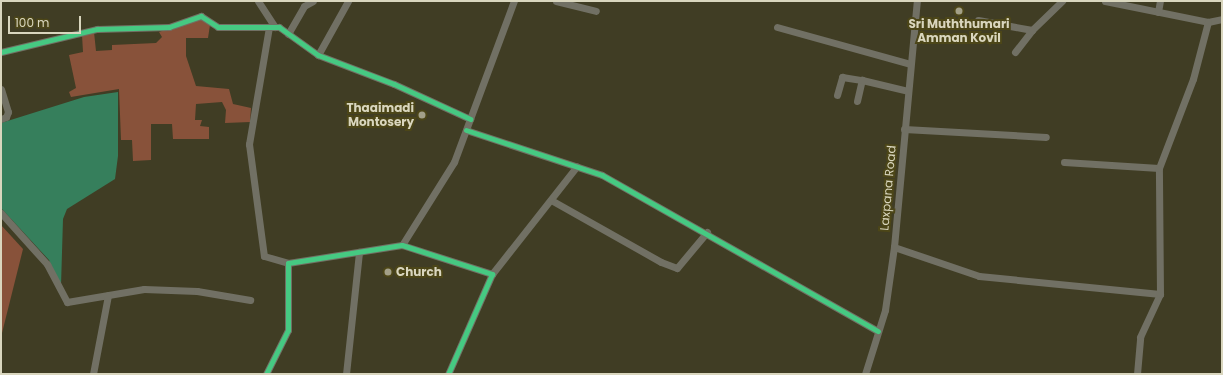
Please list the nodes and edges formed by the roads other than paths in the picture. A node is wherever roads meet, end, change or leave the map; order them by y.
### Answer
1 (258, 1) edge
2 (313, 1) edge
3 (348, 1) edge
4 (514, 1) edge
5 (556, 1) edge
6 (917, 1) edge
7 (1062, 1) edge
8 (1105, 1) edge
9 (1160, 1) edge
10 (596, 11) dead end
11 (1158, 12) junction
12 (978, 20) dead end
13 (1222, 20) edge
14 (1208, 22) junction
15 (272, 27) junction
16 (777, 27) dead end
17 (1032, 30) junction
18 (288, 34) junction
19 (1, 52) edge
20 (1015, 52) dead end
21 (318, 55) junction
22 (910, 64) junction
23 (862, 80) junction
24 (1, 90) edge
25 (908, 90) junction
26 (837, 95) dead end
27 (857, 101) dead end
28 (1, 119) edge
29 (470, 119) junction
30 (904, 129) junction
31 (466, 130) junction
32 (1046, 137) dead end
33 (1064, 162) dead end
34 (577, 166) junction
35 (1159, 168) junction
36 (551, 200) junction
37 (1, 213) edge
38 (707, 232) junction
39 (402, 245) junction
40 (894, 247) junction
41 (359, 252) junction
42 (288, 263) junction
43 (492, 274) junction
44 (1160, 294) junction
45 (108, 295) junction
46 (250, 300) dead end
47 (878, 331) junction
48 (93, 374) edge
49 (266, 374) edge
50 (346, 374) edge
51 (448, 374) edge
52 (865, 374) edge
53 (1137, 374) edge

1 - 15 street
2 - 18 street
3 - 21 street
4 - 29 street
5 - 10 street
6 - 22 street, Laxpana Road
7 - 17 street
8 - 11 street
9 - 11 street
11 - 14 street
12 - 17 street
13 - 14 street
14 - 35 street
15 - 18 street
15 - 19 street
15 - 42 street
16 - 22 street
17 - 20 street
18 - 21 street
21 - 29 street
22 - 25 street, Laxpana Road
23 - 25 street
23 - 26 street
23 - 27 street
24 - 28 street
25 - 30 street, Laxpana Road
29 - 31 street
30 - 32 street
30 - 40 street, Laxpana Road
31 - 34 street
31 - 39 street
33 - 35 street
34 - 36 street
34 - 38 street
35 - 44 street
36 - 38 street
36 - 43 street
37 - 45 street
38 - 47 street
39 - 41 street
39 - 43 street
40 - 44 street
40 - 47 street, Laxpana Road
41 - 42 street
41 - 50 street
42 - 49 street
43 - 51 street
44 - 53 street
45 - 46 street
45 - 48 street
47 - 52 street, Laxpana Road

